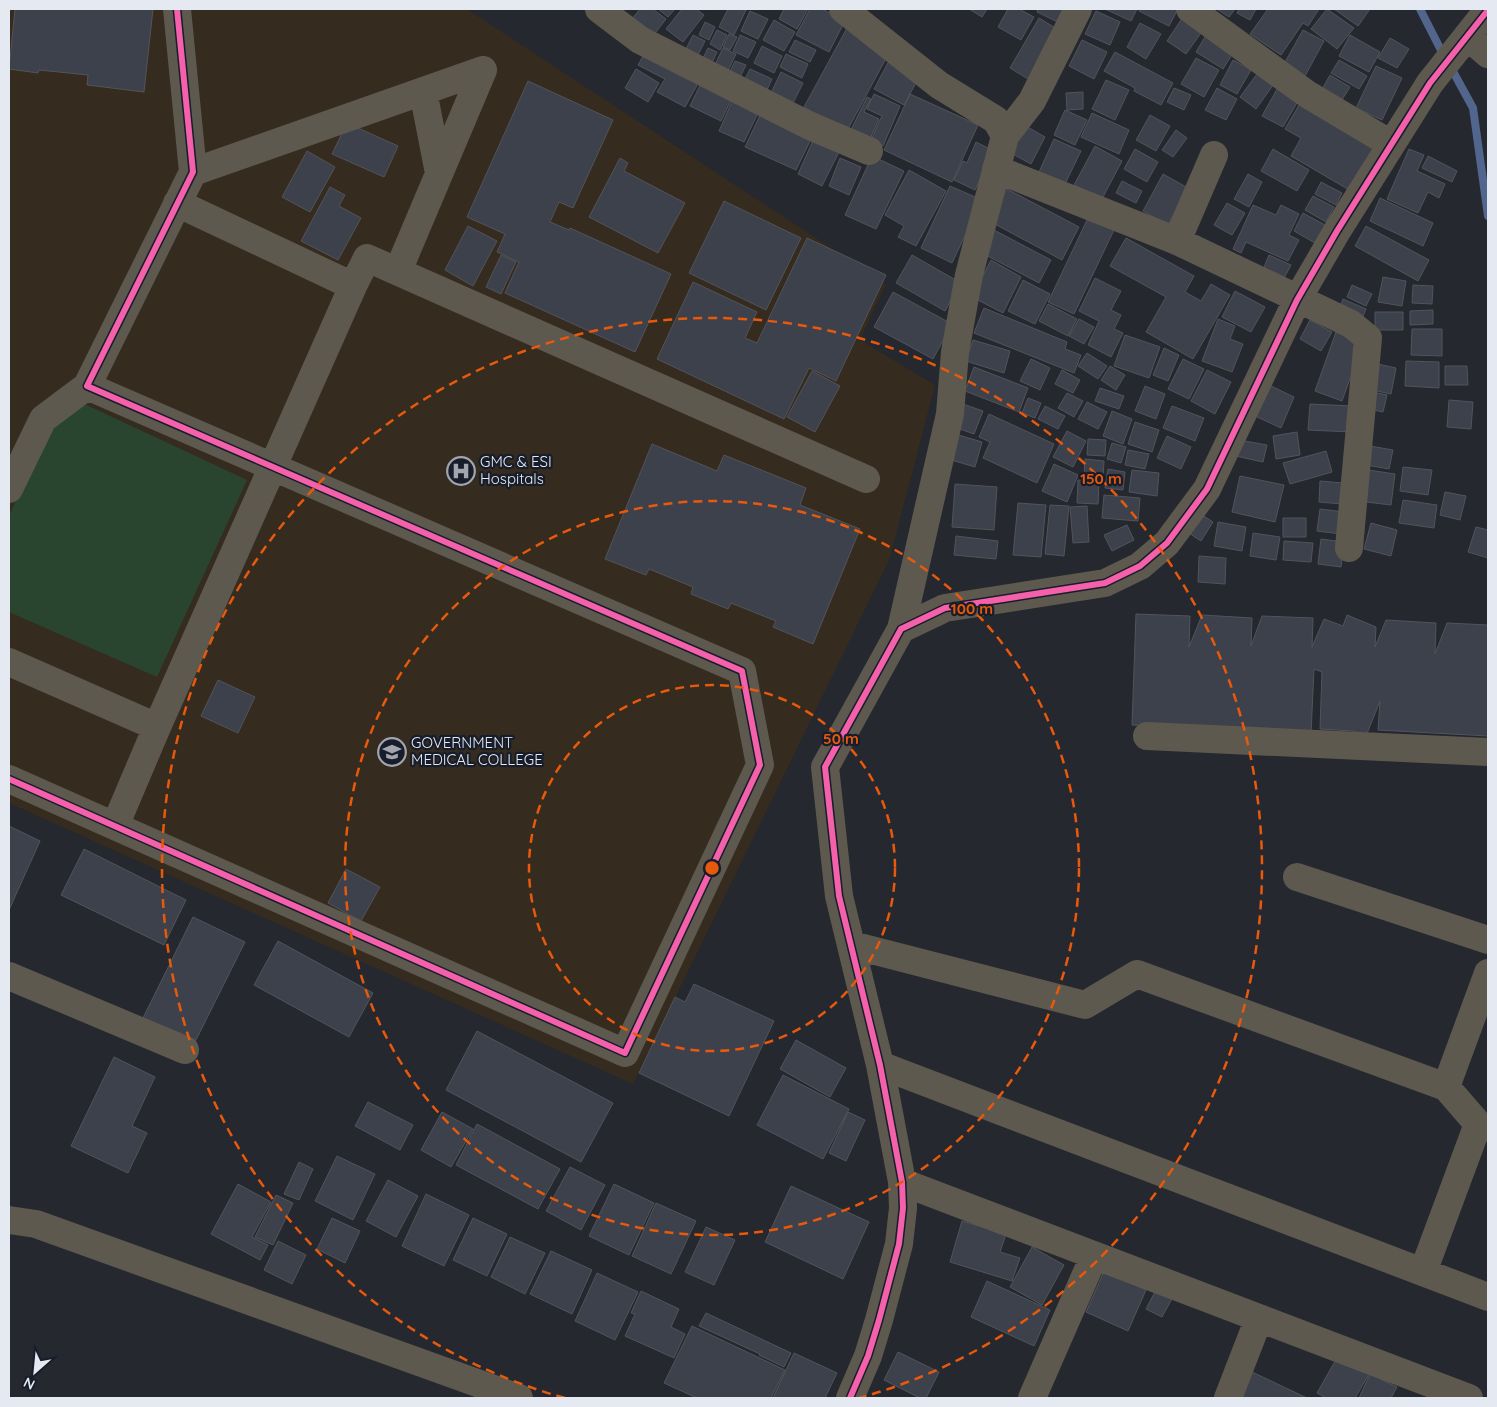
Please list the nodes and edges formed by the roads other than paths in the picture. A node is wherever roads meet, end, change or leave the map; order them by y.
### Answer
1 (177, 9) edge
2 (599, 9) edge
3 (843, 9) edge
4 (1078, 9) edge
5 (1190, 9) edge
6 (1488, 10) edge
7 (1462, 43) junction
8 (1488, 54) edge
9 (423, 91) junction
10 (1004, 136) junction
11 (1391, 144) junction
12 (869, 151) dead end
13 (1214, 155) dead end
14 (996, 170) junction
15 (192, 172) junction
16 (439, 173) junction
17 (177, 203) junction
18 (1177, 241) junction
19 (398, 271) junction
20 (353, 286) junction
21 (1297, 300) junction
22 (87, 386) junction
23 (273, 467) junction
24 (866, 479) dead end
25 (9, 489) edge
26 (1349, 548) dead end
27 (901, 629) junction
28 (9, 662) edge
29 (157, 727) junction
30 (1147, 736) dead end
31 (1488, 752) edge
32 (9, 779) edge
33 (115, 826) junction
34 (1297, 877) dead end
35 (1488, 940) edge
36 (852, 945) junction
37 (1488, 972) edge
38 (9, 976) edge
39 (185, 1050) dead end
40 (880, 1065) junction
41 (1446, 1087) junction
42 (1483, 1126) edge
43 (902, 1182) junction
44 (9, 1220) edge
45 (1094, 1256) junction
46 (1423, 1272) junction
47 (1488, 1297) edge
48 (1259, 1318) junction
49 (1407, 1387) edge
50 (518, 1398) edge
51 (850, 1398) edge
52 (1032, 1398) edge
53 (1228, 1398) edge
54 (1469, 1398) edge

1 - 15 street
2 - 12 street
3 - 10 street
4 - 10 street
5 - 11 street
6 - 7 street
7 - 8 street
7 - 11 street
9 - 15 street
9 - 16 street
9 - 16 street
10 - 14 street
11 - 21 street
13 - 18 street
14 - 18 street
14 - 27 street
15 - 17 street
16 - 19 street
17 - 20 street
17 - 22 street
18 - 21 street
19 - 20 street
19 - 24 street
20 - 23 street
21 - 26 street
21 - 27 street
22 - 23 street
22 - 25 street
23 - 29 street
23 - 33 street
27 - 36 street
28 - 29 street
29 - 33 street
30 - 31 street
32 - 33 street
34 - 35 street
36 - 40 street
36 - 41 street
37 - 41 street
38 - 39 street
40 - 43 street
40 - 46 street
41 - 42 street
42 - 46 street
43 - 45 street
43 - 51 street
44 - 50 street
45 - 48 street
45 - 52 street
46 - 47 street
48 - 49 street
48 - 53 street
49 - 54 street

